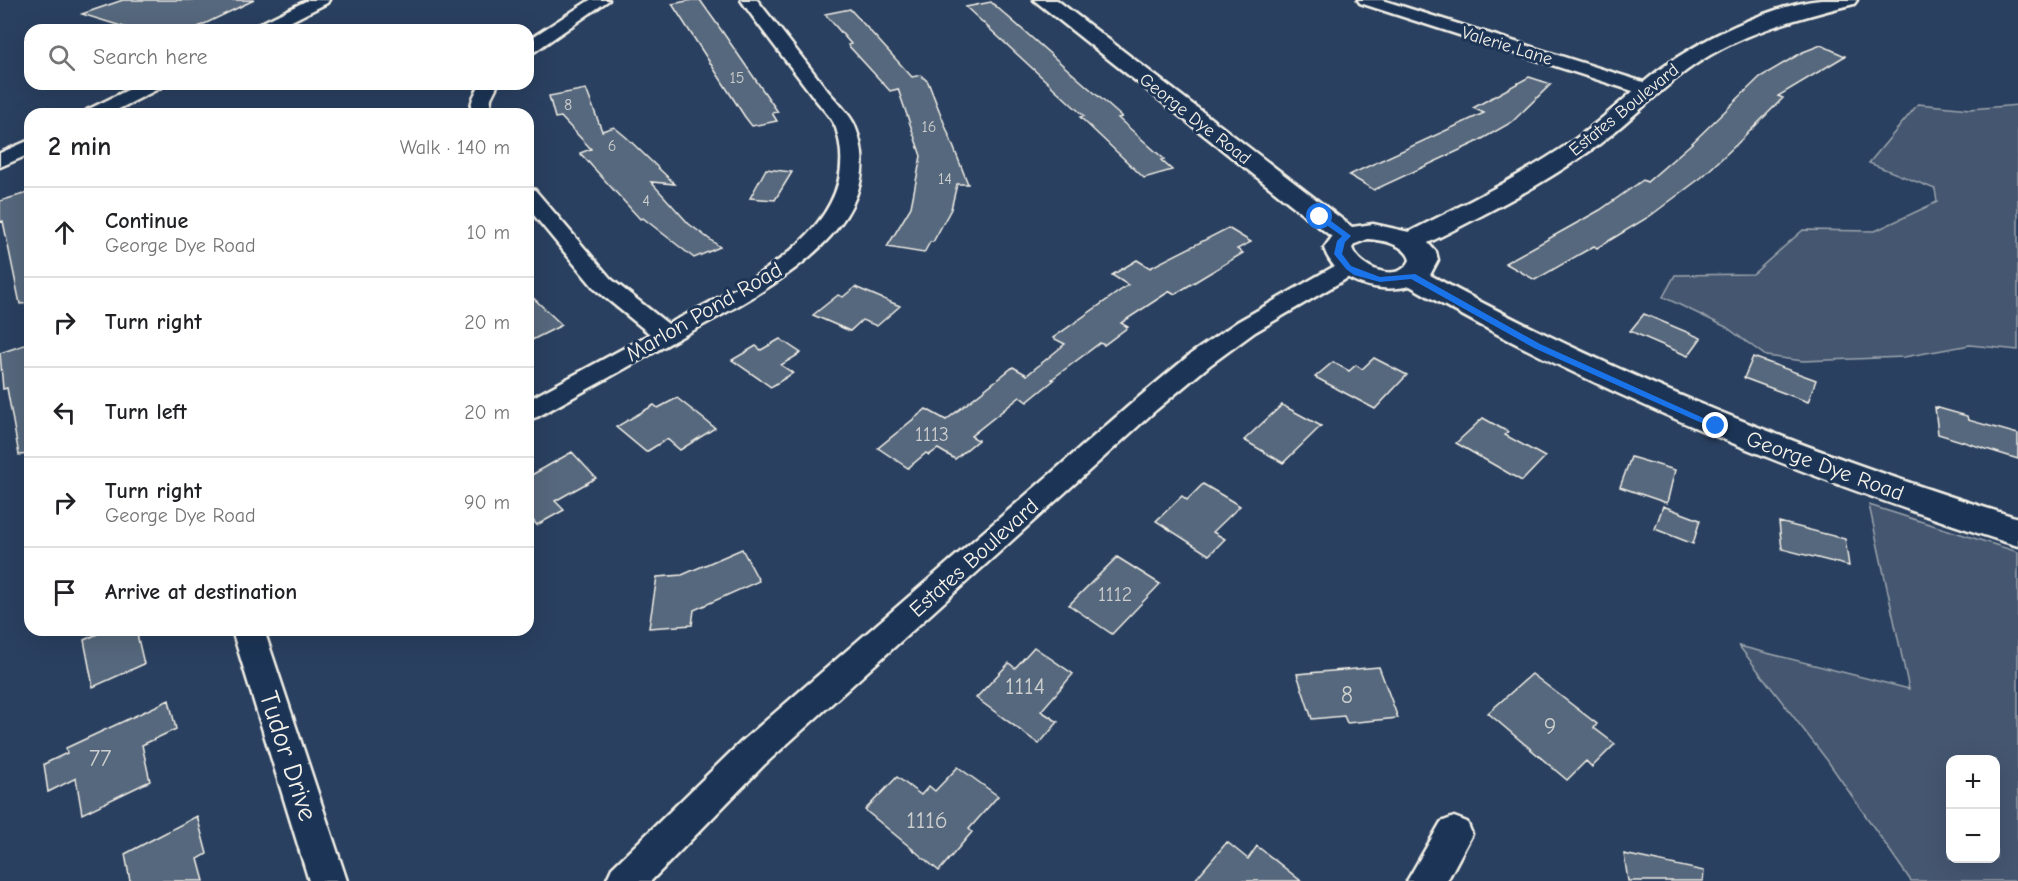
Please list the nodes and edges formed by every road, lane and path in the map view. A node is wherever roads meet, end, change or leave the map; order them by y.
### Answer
1 (321, 0) edge
2 (601, 0) edge
3 (749, 0) edge
4 (1044, 0) edge
5 (1366, 0) edge
6 (1410, 0) edge
7 (1847, 0) edge
8 (1394, 10) junction
9 (273, 24) edge
10 (534, 44) edge
11 (142, 90) edge
12 (486, 90) edge
13 (1649, 90) junction
14 (106, 108) edge
15 (480, 108) edge
16 (24, 149) edge
17 (0, 161) edge
18 (534, 201) edge
19 (1347, 236) junction
20 (1410, 242) junction
21 (1348, 268) junction
22 (1412, 276) junction
23 (667, 335) junction
24 (534, 408) edge
25 (2018, 532) edge
26 (250, 636) edge
27 (1454, 834) dead end
28 (328, 881) edge
29 (625, 881) edge
30 (1426, 881) edge

1 - 9 street
2 - 10 street
3 - 23 street, Marlon Pond Road
4 - 19 street, George Dye Road
5 - 8 street, Valerie Lane
6 - 8 street
7 - 13 street, Estates Boulevard
8 - 13 street, Valerie Lane
11 - 14 street
12 - 15 street
13 - 20 street, Estates Boulevard
16 - 17 street
18 - 23 street
19 - 20 street
19 - 21 street
20 - 22 street
21 - 22 street
21 - 29 street, Estates Boulevard
22 - 25 street, George Dye Road
23 - 24 street, Marlon Pond Road
26 - 28 street, Tudor Drive
27 - 30 street

